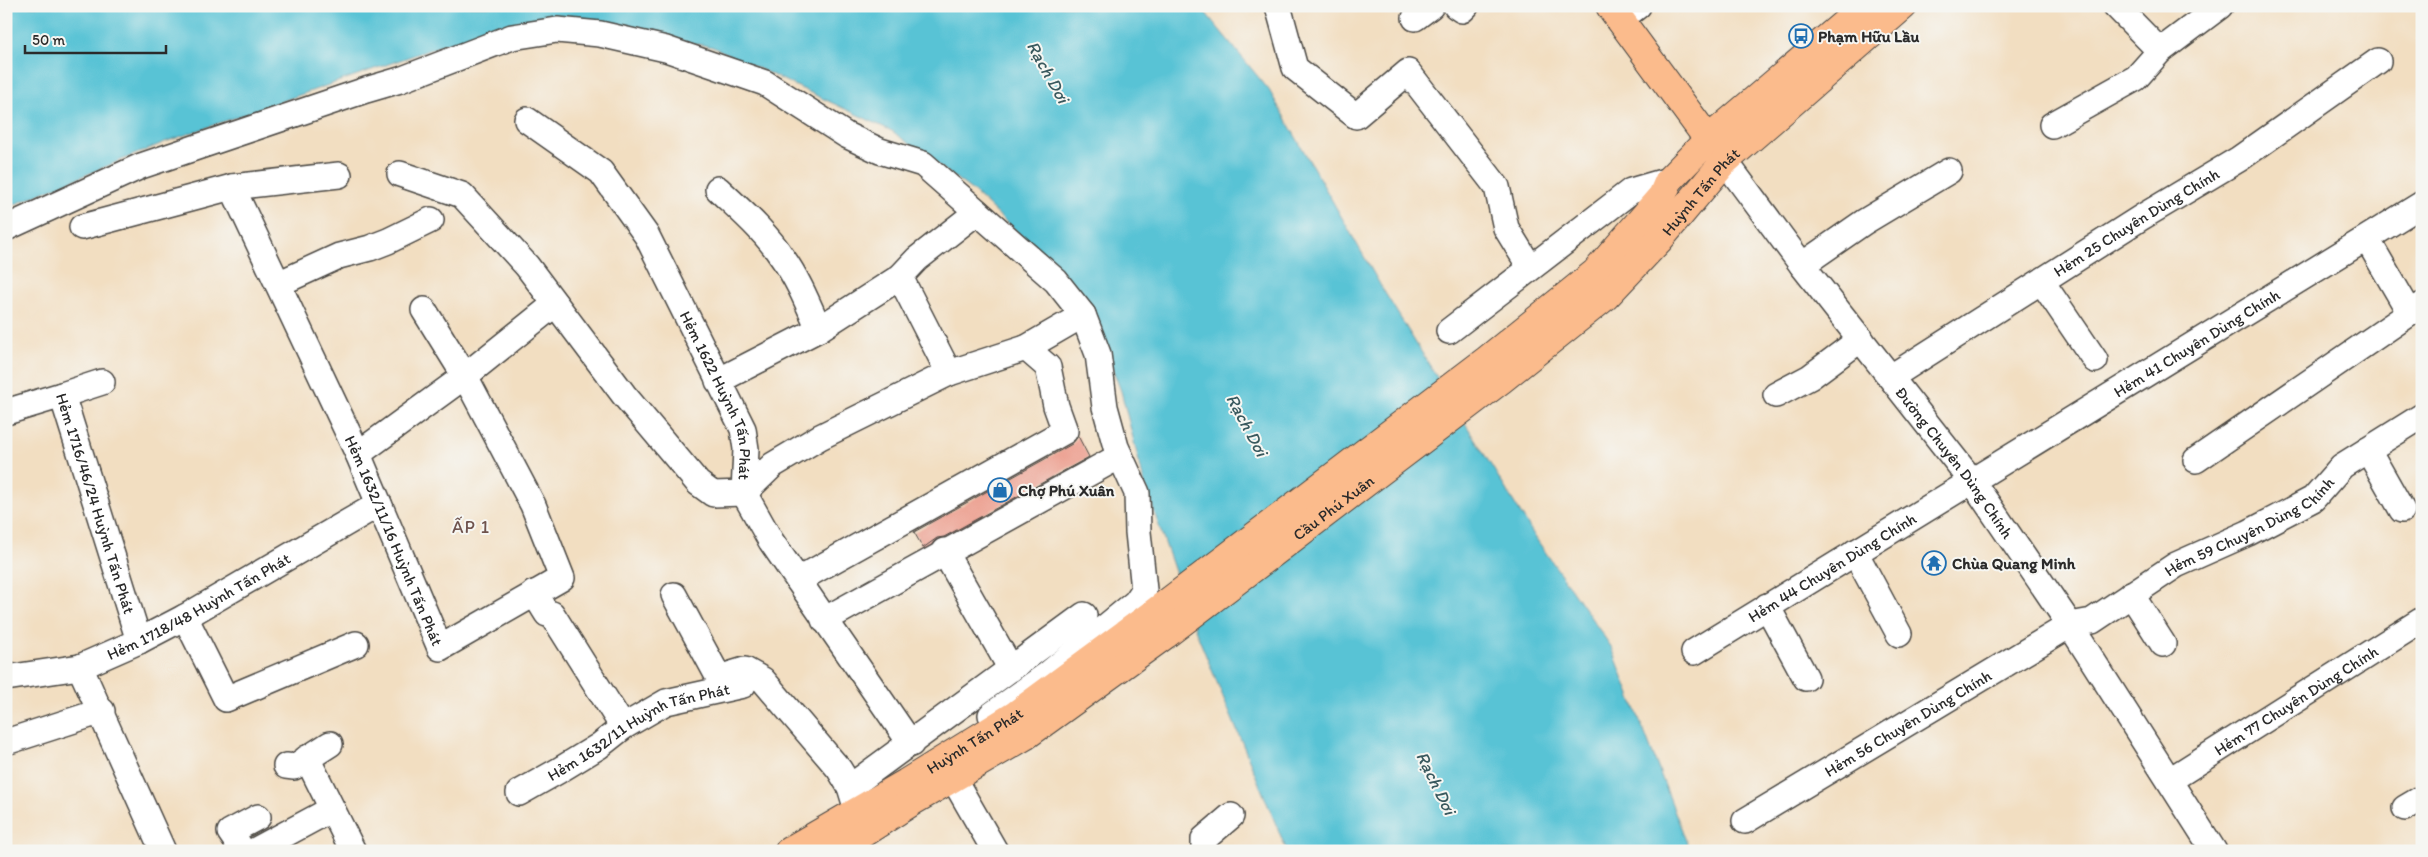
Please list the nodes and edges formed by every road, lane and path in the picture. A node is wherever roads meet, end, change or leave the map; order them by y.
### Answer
1 (1278, 6) edge
2 (1456, 6) edge
3 (1466, 6) edge
4 (1865, 6) edge
5 (1903, 6) edge
6 (2116, 6) edge
7 (2220, 6) edge
8 (1623, 11) edge
9 (2160, 52) junction
10 (2378, 61) dead end
11 (527, 120) dead end
12 (2052, 125) dead end
13 (1709, 139) junction
14 (1725, 161) junction
15 (1949, 171) dead end
16 (400, 174) dead end
17 (338, 175) dead end
18 (1669, 180) junction
19 (232, 187) junction
20 (718, 189) dead end
21 (2422, 204) edge
22 (977, 212) junction
23 (430, 220) dead end
24 (17, 222) edge
25 (82, 227) dead end
26 (2367, 239) junction
27 (1802, 265) junction
28 (1530, 268) junction
29 (900, 277) junction
30 (2042, 282) junction
31 (278, 284) junction
32 (555, 304) junction
33 (2416, 309) edge
34 (424, 310) dead end
35 (1083, 316) junction
36 (819, 329) junction
37 (1449, 331) dead end
38 (1861, 339) junction
39 (1026, 348) junction
40 (2095, 360) dead end
41 (1495, 370) junction
42 (949, 372) junction
43 (465, 376) junction
44 (1891, 377) junction
45 (718, 381) junction
46 (102, 382) dead end
47 (62, 395) junction
48 (1776, 395) dead end
49 (6, 412) edge
50 (2422, 416) edge
51 (2368, 450) junction
52 (358, 454) junction
53 (1120, 456) junction
54 (2196, 460) dead end
55 (1972, 481) junction
56 (744, 493) junction
57 (379, 504) junction
58 (2402, 510) dead end
59 (944, 551) junction
60 (1855, 552) junction
61 (798, 580) junction
62 (534, 593) junction
63 (2131, 594) junction
64 (674, 595) dead end
65 (1767, 606) junction
66 (1084, 615) dead end
67 (185, 617) junction
68 (824, 620) junction
69 (2422, 620) edge
70 (1158, 625) joint
71 (2070, 625) junction
72 (1899, 634) dead end
73 (139, 641) junction
74 (356, 644) dead end
75 (2164, 644) dead end
76 (1694, 652) dead end
77 (80, 667) junction
78 (1011, 669) junction
79 (6, 678) edge
80 (1806, 678) dead end
81 (763, 680) junction
82 (102, 711) junction
83 (623, 727) junction
84 (6, 742) edge
85 (330, 744) dead end
86 (911, 744) junction
87 (949, 768) junction
88 (2170, 780) junction
89 (519, 793) dead end
90 (853, 798) junction
91 (332, 809) junction
92 (1231, 816) dead end
93 (258, 817) dead end
94 (1745, 821) dead end
95 (157, 849) edge
96 (243, 851) edge
97 (254, 851) edge
98 (353, 851) edge
99 (789, 851) edge
100 (835, 851) edge
101 (995, 851) edge
102 (1204, 851) edge
103 (2214, 851) edge

1 - 28 street
2 - 3 street
4 - 13 main road, Huỳnh Tấn Phát
5 - 14 main road, Huỳnh Tấn Phát
6 - 9 street
7 - 9 street
8 - 13 main road
9 - 12 street
10 - 30 street, Hẻm 25 Chuyên Dùng Chính
11 - 45 street, Hẻm 1622 Huỳnh Tấn Phát
13 - 14 main road
13 - 18 main road, Huỳnh Tấn Phát
14 - 27 street, Đường Chuyên Dùng Chính
14 - 41 main road, Huỳnh Tấn Phát
15 - 27 street
16 - 32 street
17 - 19 street
18 - 28 street
18 - 41 main road, Huỳnh Tấn Phát
19 - 25 street
19 - 31 street, Hẻm 1632/11/16 Huỳnh Tấn Phát
20 - 36 street
21 - 26 street, Hẻm 41 Chuyên Dùng Chính
22 - 24 street
22 - 29 street
22 - 35 street
23 - 31 street
26 - 33 street
26 - 55 street, Hẻm 41 Chuyên Dùng Chính
27 - 38 street, Đường Chuyên Dùng Chính
28 - 37 street
29 - 36 street
29 - 42 street
30 - 40 street
30 - 44 street, Hẻm 25 Chuyên Dùng Chính
31 - 52 street, Hẻm 1632/11/16 Huỳnh Tấn Phát
32 - 43 street
32 - 56 street
33 - 54 street
34 - 43 street
35 - 39 street
35 - 53 street
36 - 45 street
38 - 44 street, Đường Chuyên Dùng Chính
38 - 48 street
39 - 42 street
39 - 61 street
41 - 70 main road, Cầu Phú Xuân
42 - 56 street
43 - 52 street
43 - 62 street
44 - 55 street, Đường Chuyên Dùng Chính
45 - 56 street, Hẻm 1622 Huỳnh Tấn Phát
46 - 47 street
47 - 49 street, Hẻm 1716/46/24 Huỳnh Tấn Phát
47 - 73 street, Hẻm 1716/46/24 Huỳnh Tấn Phát
50 - 51 street, Hẻm 59 Chuyên Dùng Chính
51 - 58 street
51 - 63 street, Hẻm 59 Chuyên Dùng Chính
52 - 57 street, Hẻm 1632/11/16 Huỳnh Tấn Phát
53 - 59 street
53 - 87 street
55 - 60 street, Hẻm 44 Chuyên Dùng Chính
55 - 71 street, Đường Chuyên Dùng Chính
56 - 61 street, Hẻm 1622 Huỳnh Tấn Phát
57 - 62 street, Hẻm 1632/11/16 Huỳnh Tấn Phát
57 - 67 street, Hẻm 1718/48 Huỳnh Tấn Phát
59 - 68 street
59 - 78 street
60 - 65 street, Hẻm 44 Chuyên Dùng Chính
60 - 72 street
61 - 68 street, Hẻm 1622 Huỳnh Tấn Phát
62 - 83 street
63 - 71 street, Hẻm 59 Chuyên Dùng Chính
63 - 75 street
64 - 81 street
65 - 76 street, Hẻm 44 Chuyên Dùng Chính
65 - 80 street
66 - 78 street, Huỳnh Tấn Phát
67 - 73 street, Hẻm 1718/48 Huỳnh Tấn Phát
67 - 74 street
68 - 86 street, Hẻm 1622 Huỳnh Tấn Phát
69 - 88 street, Hẻm 77 Chuyên Dùng Chính
70 - 87 main road, Huỳnh Tấn Phát
71 - 88 street, Đường Chuyên Dùng Chính
71 - 94 street, Hẻm 56 Chuyên Dùng Chính
73 - 77 street, Hẻm 1718/48 Huỳnh Tấn Phát
77 - 79 street, Hẻm 1718/48 Huỳnh Tấn Phát
77 - 82 street
78 - 86 street, Huỳnh Tấn Phát
81 - 83 street, Hẻm 1632/11 Huỳnh Tấn Phát
81 - 90 street
82 - 84 street
82 - 95 street
83 - 89 street, Hẻm 1632/11 Huỳnh Tấn Phát
85 - 91 street
86 - 90 street, Huỳnh Tấn Phát
87 - 90 main road, Huỳnh Tấn Phát
87 - 100 main road, Huỳnh Tấn Phát
87 - 101 street
88 - 103 street, Đường Chuyên Dùng Chính
90 - 99 main road, Huỳnh Tấn Phát
91 - 97 street
91 - 98 street
92 - 102 street
93 - 96 street

